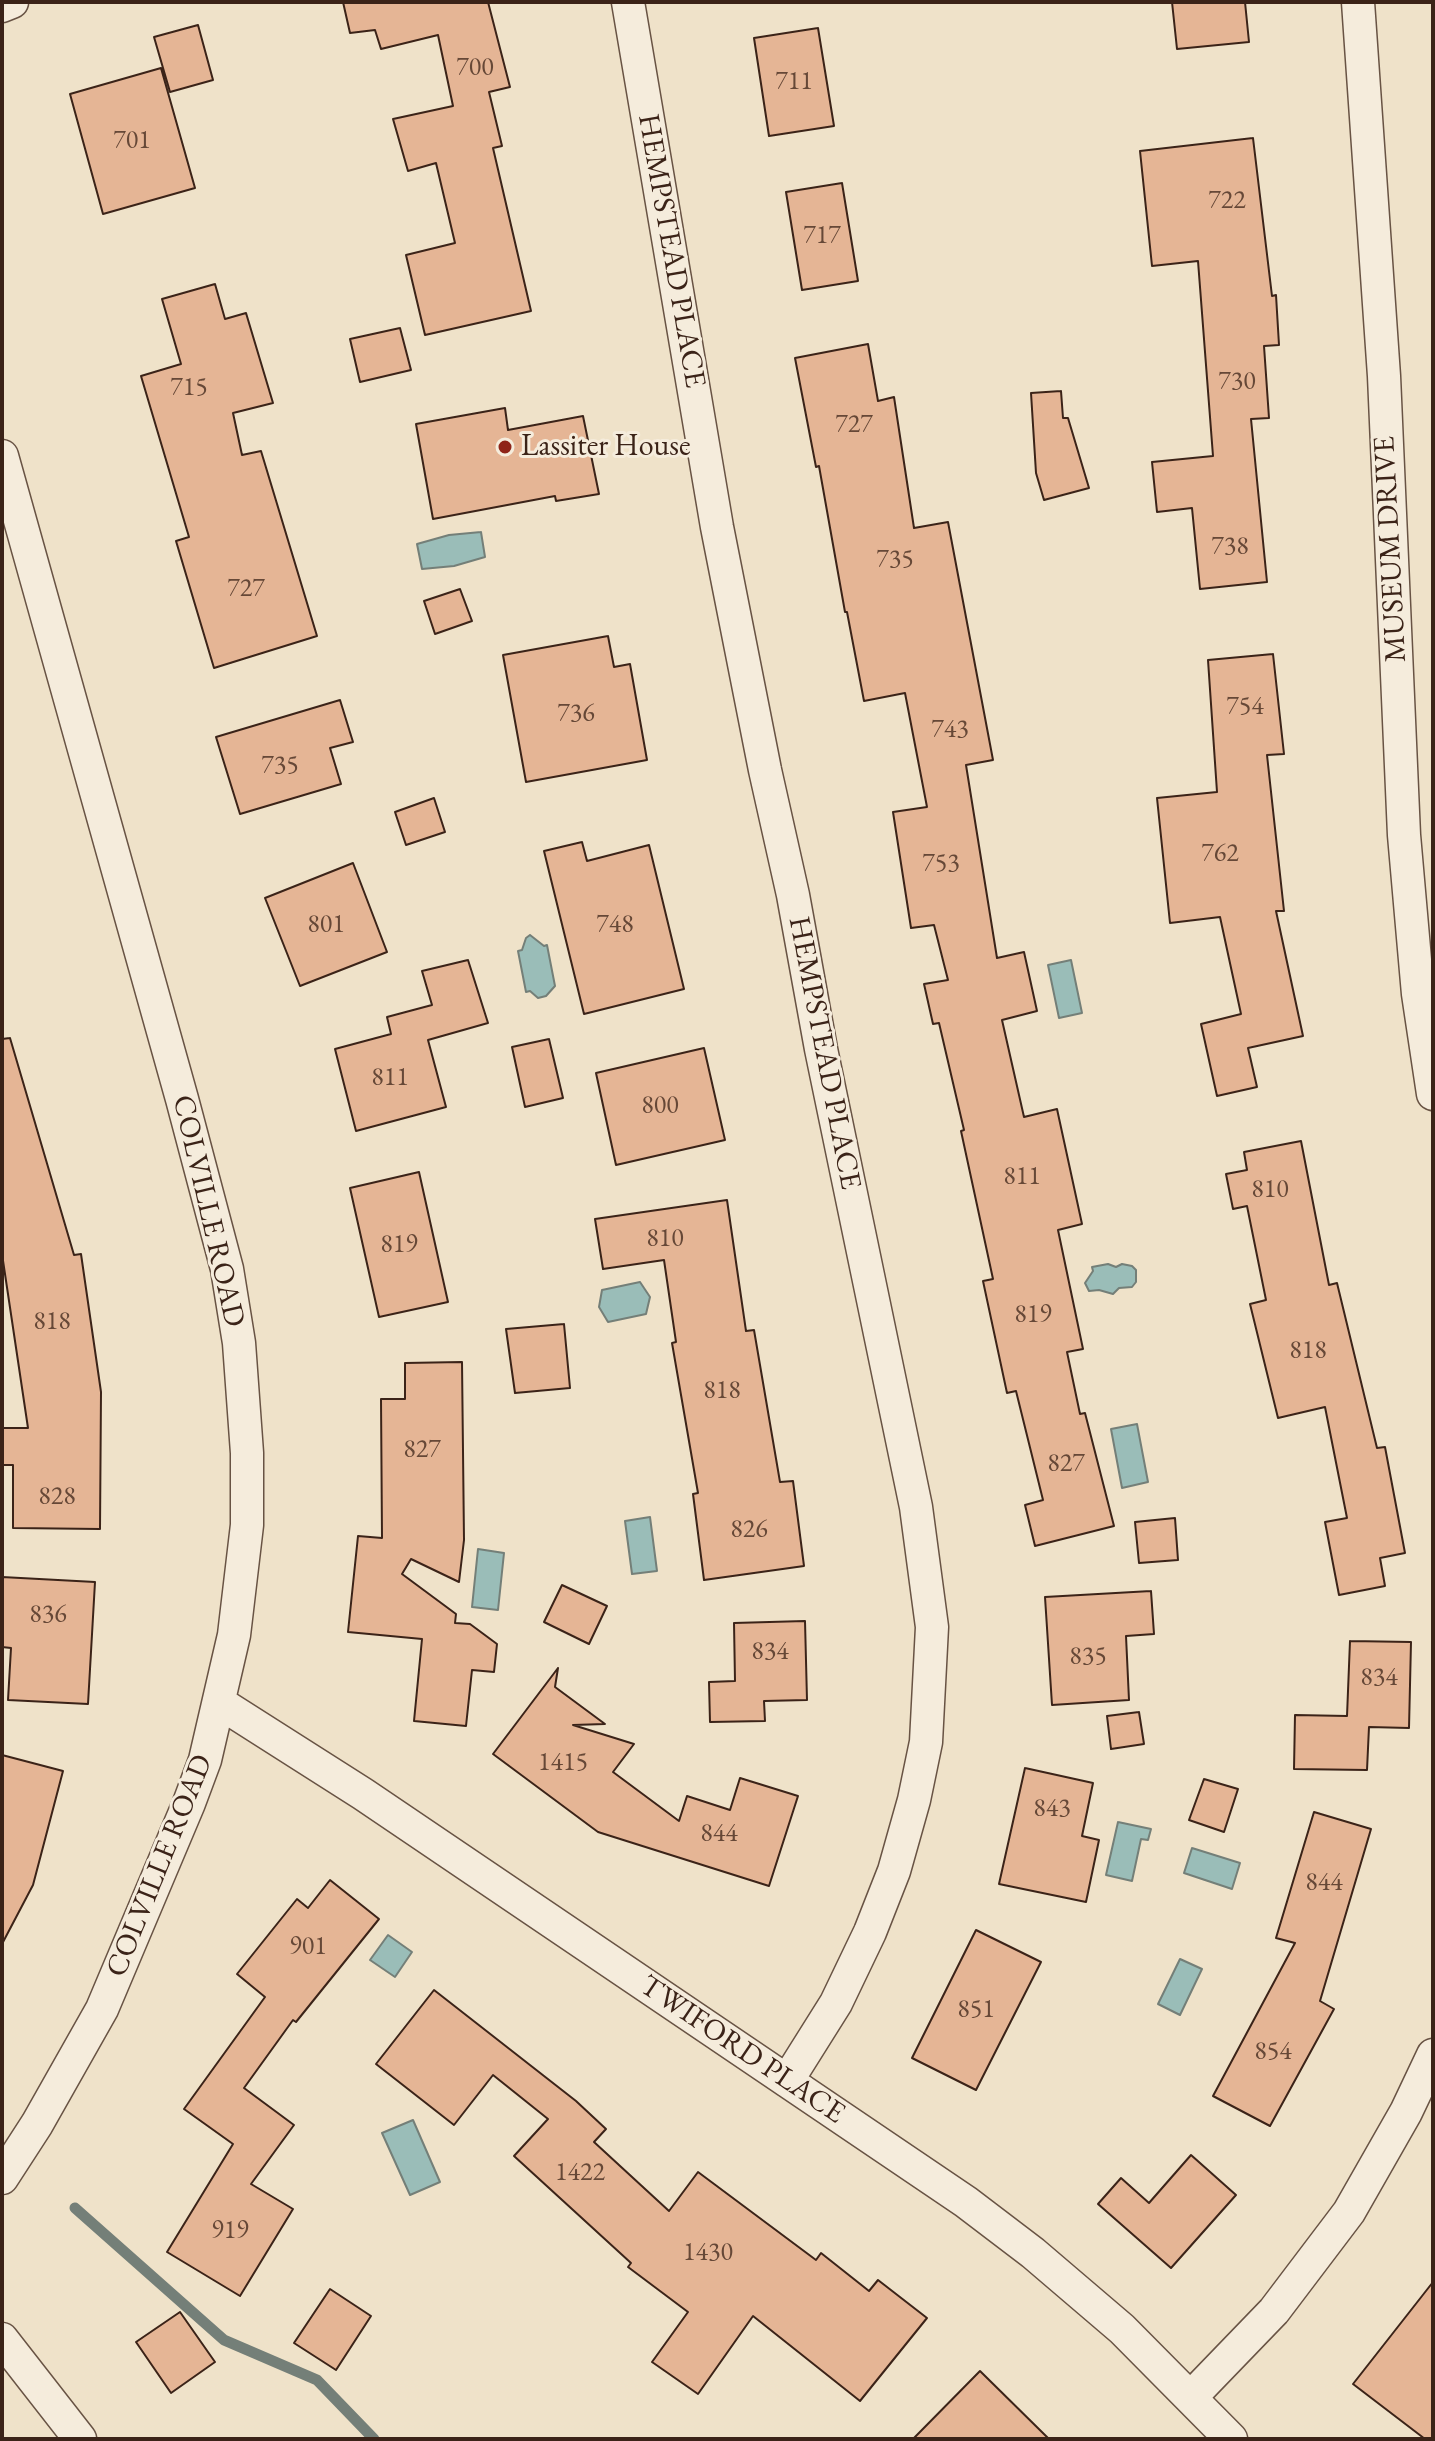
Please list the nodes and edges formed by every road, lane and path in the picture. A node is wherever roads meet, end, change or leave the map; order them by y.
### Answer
1 (12, 2) edge
2 (628, 2) edge
3 (1358, 2) edge
4 (2, 6) edge
5 (2, 456) edge
6 (1433, 1094) edge
7 (220, 1703) junction
8 (1433, 2055) edge
9 (787, 2081) junction
10 (2, 2178) edge
11 (2, 2339) edge
12 (1191, 2397) junction
13 (80, 2439) edge
14 (1231, 2439) edge

1 - 4 street
2 - 9 street, HEMPSTEAD PLACE
3 - 6 street, MUSEUM DRIVE
5 - 7 street, COLVILLE ROAD
7 - 9 street, TWIFORD PLACE
7 - 10 street, COLVILLE ROAD
8 - 12 street
9 - 12 street, TWIFORD PLACE
11 - 13 street
12 - 14 street, TWIFORD PLACE

